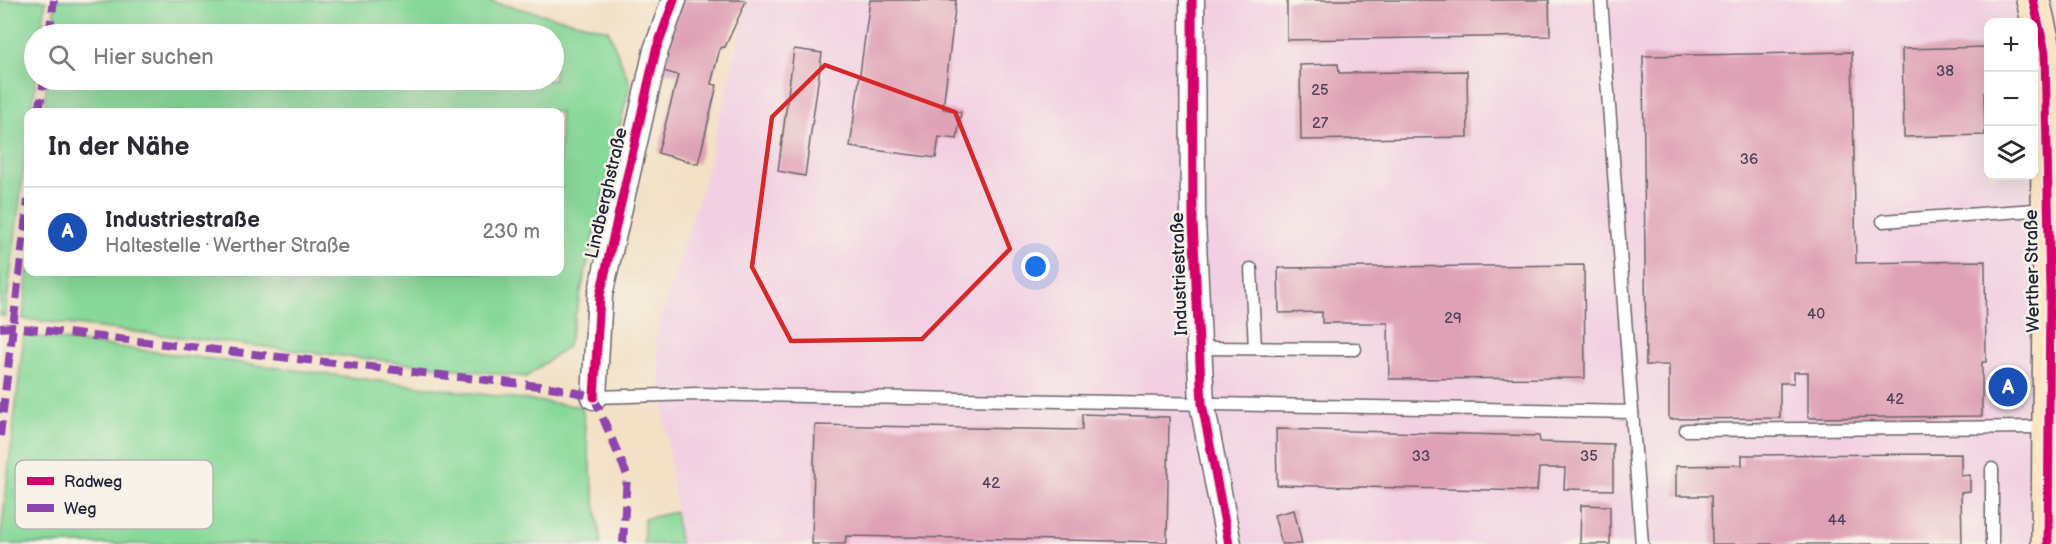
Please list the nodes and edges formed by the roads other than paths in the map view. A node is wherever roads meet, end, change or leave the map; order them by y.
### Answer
1 (674, 0) edge
2 (1192, 0) edge
3 (1601, 0) edge
4 (2033, 0) edge
5 (2048, 209) junction
6 (1883, 221) dead end
7 (1251, 269) dead end
8 (1199, 348) junction
9 (1255, 348) junction
10 (1355, 348) dead end
11 (594, 397) joint
12 (1202, 404) junction
13 (1632, 412) junction
14 (2048, 427) junction
15 (1686, 430) dead end
16 (1992, 469) dead end
17 (1229, 544) edge
18 (1642, 544) edge
19 (1992, 544) edge
20 (2048, 544) edge

1 - 11 street, Lindberghstraße
2 - 8 street, Industriestraße
3 - 13 lane
4 - 5 street, Werther Straße
5 - 6 lane
5 - 14 street, Werther Straße
7 - 9 lane
8 - 9 lane
8 - 12 street, Industriestraße
9 - 10 lane
11 - 12 lane
12 - 13 lane
12 - 17 street, Industriestraße
13 - 18 lane
14 - 15 lane
14 - 20 street, Werther Straße
16 - 19 lane

